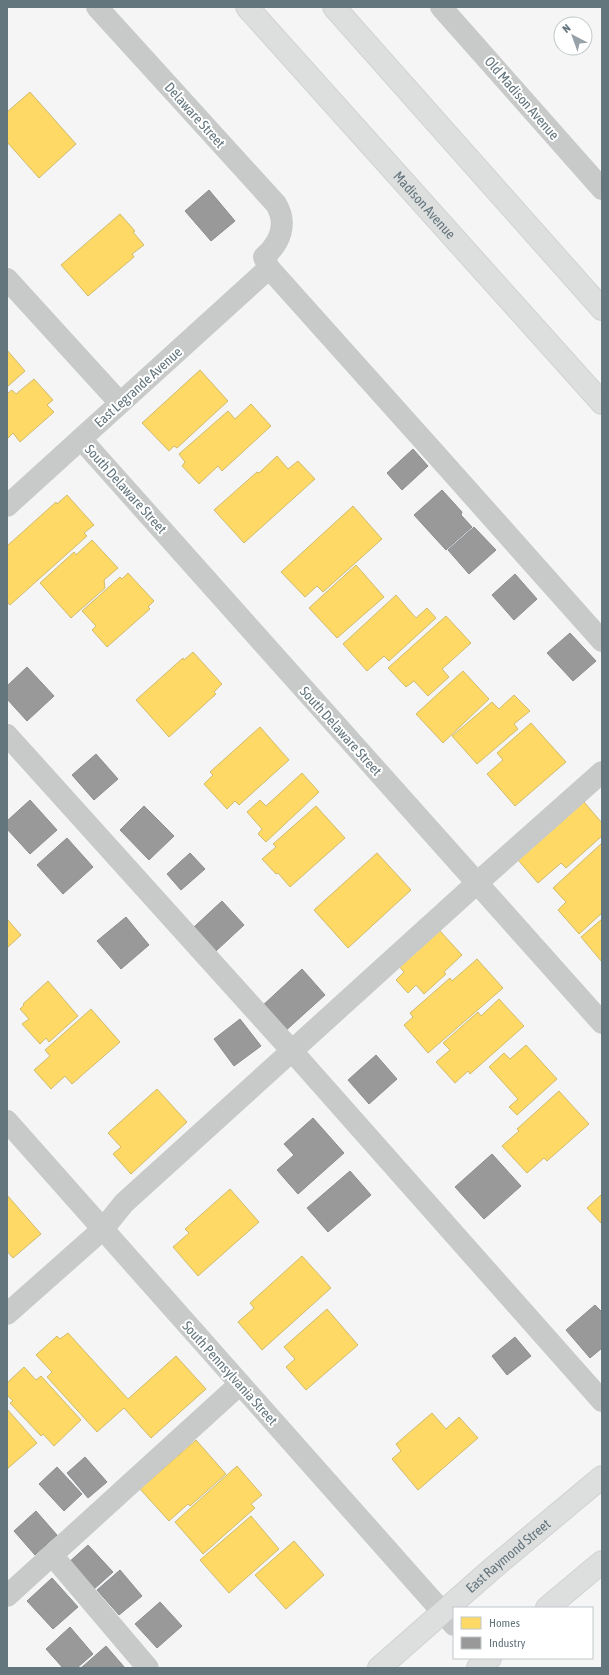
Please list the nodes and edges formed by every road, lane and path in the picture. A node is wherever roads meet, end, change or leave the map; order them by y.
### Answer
1 (97, 7) edge
2 (247, 7) edge
3 (334, 7) edge
4 (441, 7) edge
5 (602, 189) edge
6 (283, 228) joint
7 (266, 263) junction
8 (7, 279) edge
9 (602, 308) edge
10 (120, 403) junction
11 (602, 403) edge
12 (81, 439) junction
13 (7, 506) edge
14 (602, 641) edge
15 (7, 735) edge
16 (602, 772) edge
17 (477, 883) junction
18 (602, 1023) edge
19 (292, 1051) junction
20 (7, 1121) edge
21 (103, 1229) junction
22 (7, 1314) edge
23 (240, 1384) junction
24 (602, 1402) edge
25 (602, 1477) edge
26 (52, 1555) junction
27 (602, 1562) edge
28 (7, 1596) edge
29 (459, 1607) edge
30 (548, 1607) edge
31 (448, 1619) edge
32 (148, 1668) edge
33 (379, 1668) edge

1 - 6 street, Delaware Street
2 - 11 main road, Madison Avenue
3 - 9 main road
4 - 5 street, Old Madison Avenue
6 - 7 street, East Legrande Avenue
7 - 10 street, East Legrande Avenue
7 - 14 street
8 - 10 street
10 - 12 street, East Legrande Avenue
12 - 13 street, East Legrande Avenue
12 - 17 street, South Delaware Street
15 - 19 street
16 - 17 street
17 - 18 street, South Delaware Street
17 - 19 street
19 - 21 street
19 - 24 street
20 - 21 street, South Pennsylvania Street
21 - 22 street
21 - 23 street, South Pennsylvania Street
23 - 26 street
23 - 31 street, South Pennsylvania Street
25 - 29 main road, East Raymond Street
26 - 28 street
26 - 32 street
27 - 30 main road
31 - 33 main road, East Raymond Street

